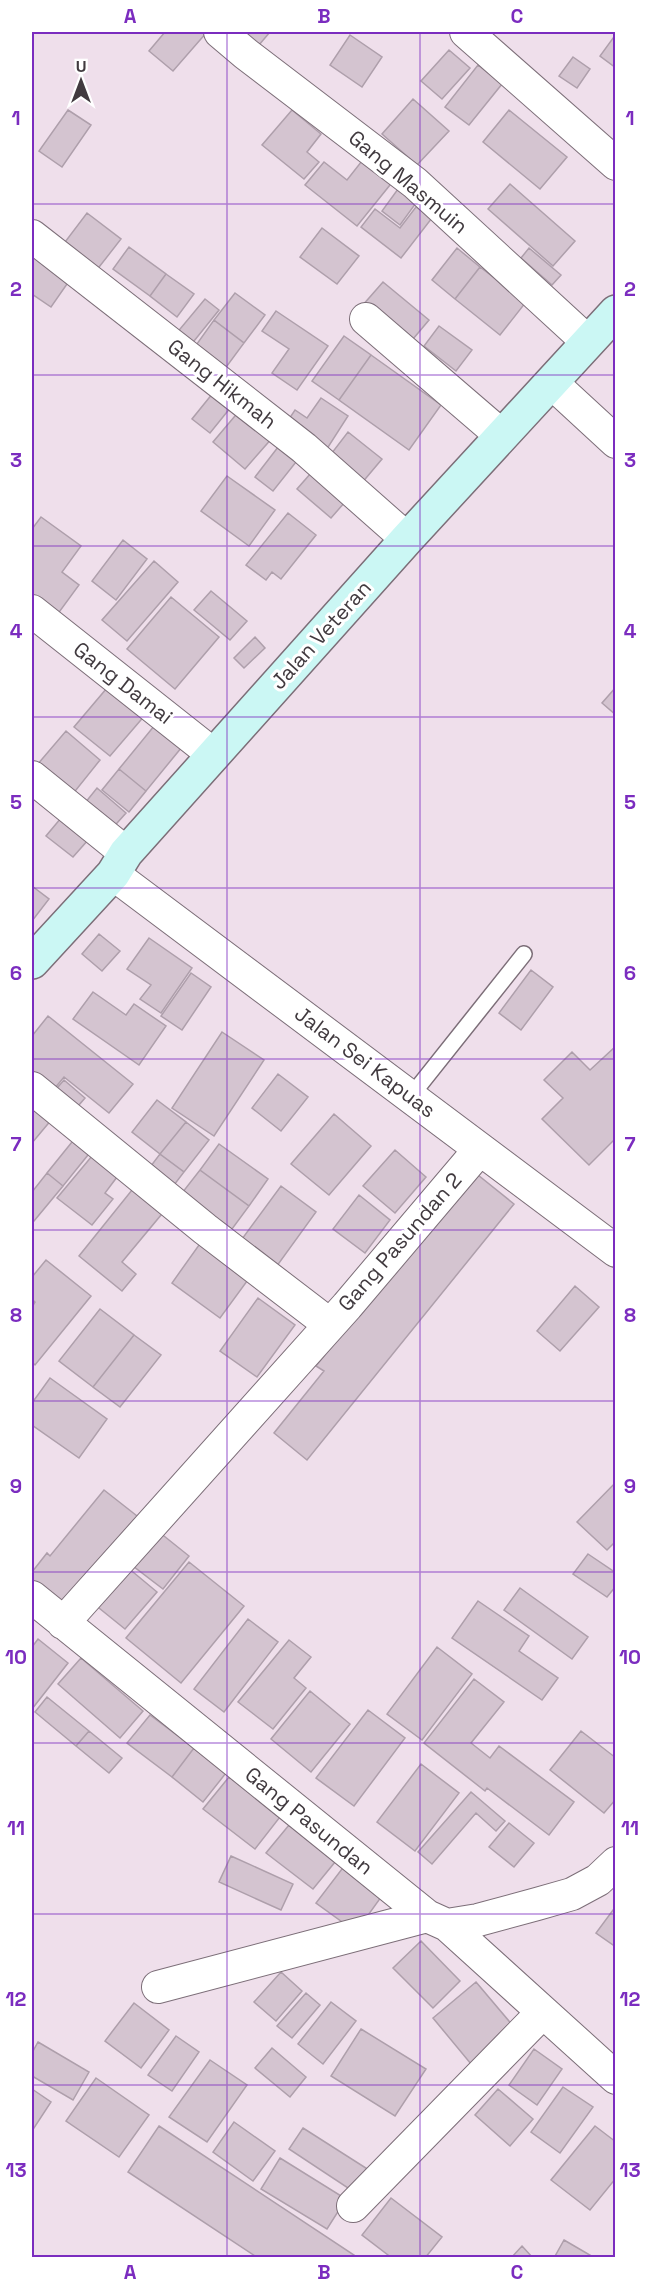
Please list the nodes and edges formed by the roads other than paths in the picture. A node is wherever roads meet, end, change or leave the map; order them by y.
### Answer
1 (220, 32) edge
2 (465, 32) edge
3 (615, 164) edge
4 (32, 236) edge
5 (615, 312) edge
6 (366, 319) dead end
7 (588, 342) junction
8 (552, 382) junction
9 (501, 435) junction
10 (615, 442) edge
11 (407, 539) junction
12 (32, 612) edge
13 (214, 754) junction
14 (32, 777) edge
15 (120, 864) junction
16 (524, 954) dead end
17 (32, 962) edge
18 (32, 1088) edge
19 (411, 1096) junction
20 (480, 1149) junction
21 (615, 1251) edge
22 (329, 1324) junction
23 (32, 1597) edge
24 (63, 1623) junction
25 (615, 1863) edge
26 (437, 1920) junction
27 (158, 1987) dead end
28 (543, 2012) junction
29 (615, 2078) edge
30 (353, 2206) dead end

1 - 7 street, Gang Masmuin
2 - 3 street
4 - 11 street, Gang Hikmah
5 - 7 street, Jalan Veteran
6 - 9 street
7 - 8 street, Jalan Veteran
8 - 9 street, Jalan Veteran
8 - 10 street
9 - 11 street, Jalan Veteran
11 - 13 street, Jalan Veteran
12 - 13 street, Gang Damai
13 - 15 street, Jalan Veteran
14 - 15 street, Jalan Sei Kapuas
15 - 17 street, Jalan Veteran
15 - 19 street, Jalan Sei Kapuas
16 - 19 lane
18 - 22 street, Gang Pasundan 2
19 - 20 street, Jalan Sei Kapuas
20 - 21 street, Jalan Sei Kapuas
20 - 22 street, Gang Pasundan 2
22 - 24 street
23 - 24 street, Gang Pasundan
24 - 26 street, Gang Pasundan
25 - 26 street
26 - 27 street
26 - 28 street, Gang Pasundan
28 - 29 street, Gang Pasundan
28 - 30 street

